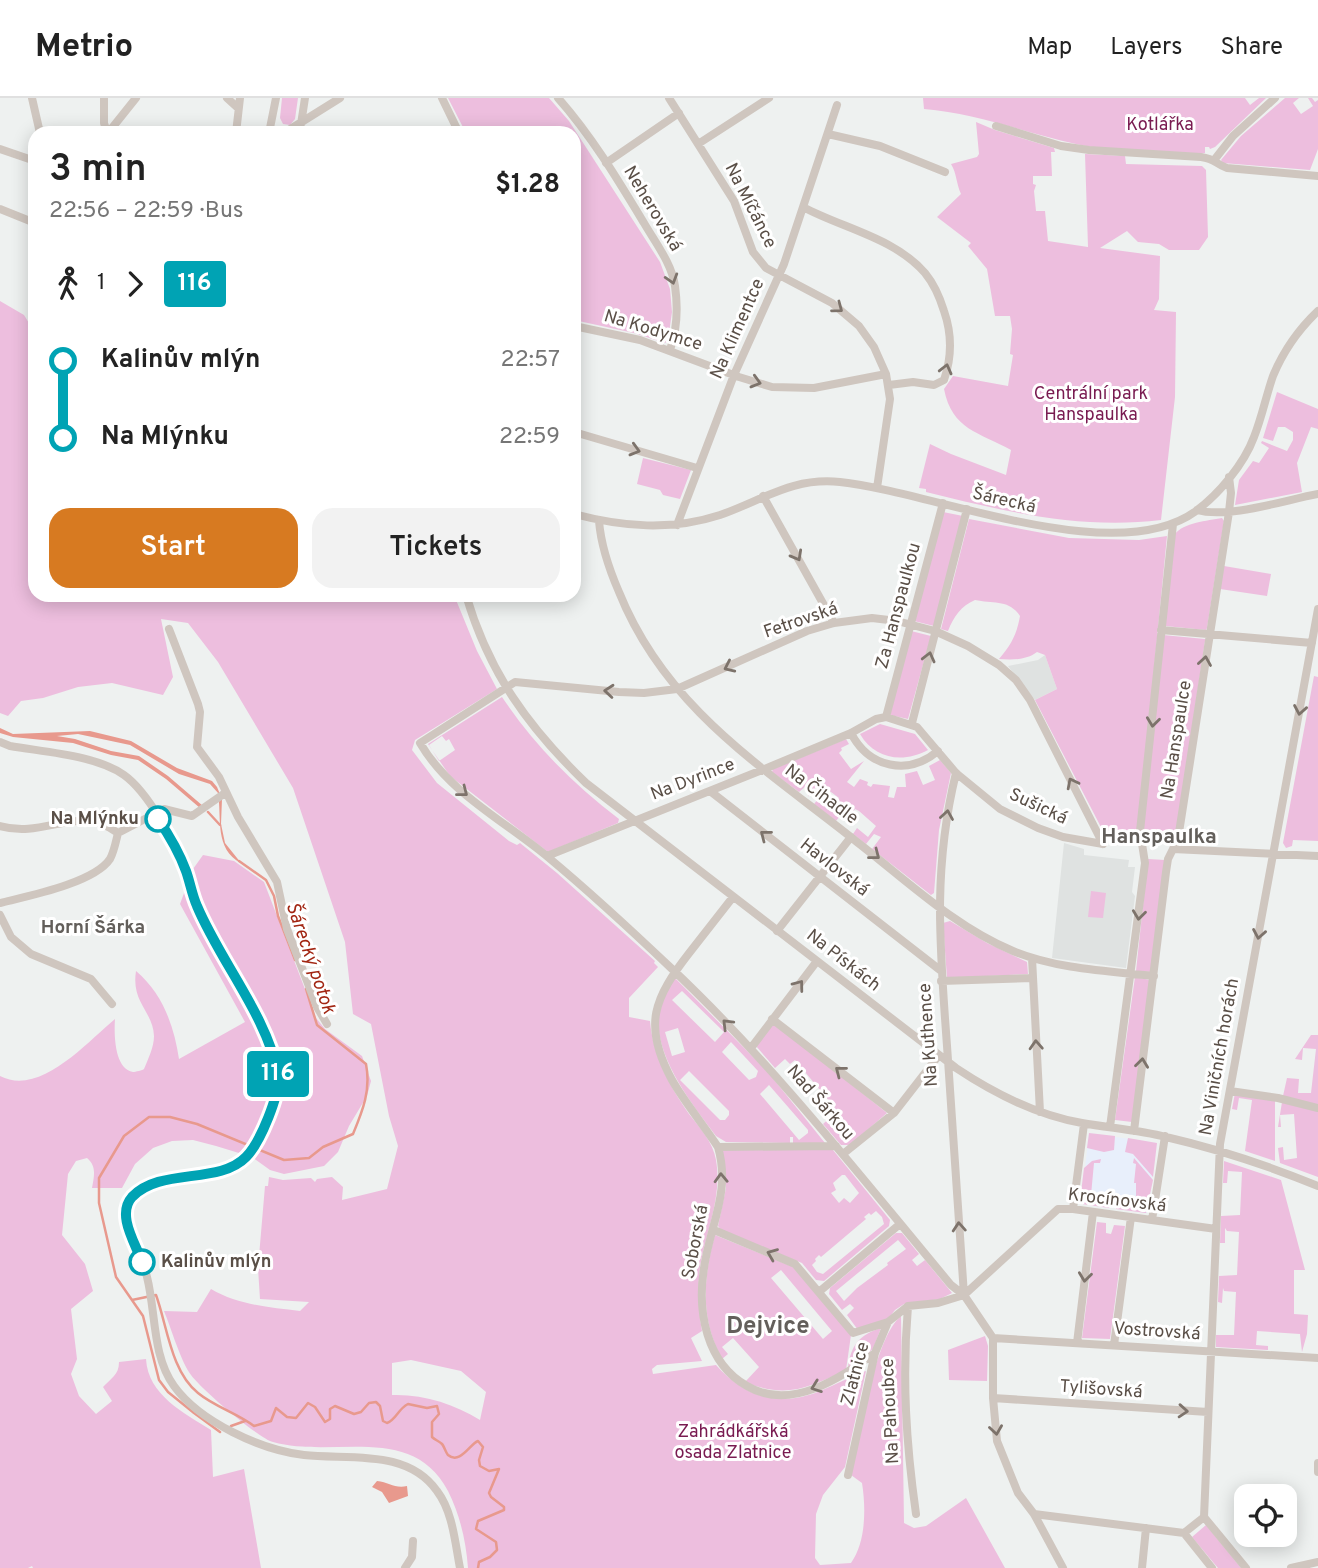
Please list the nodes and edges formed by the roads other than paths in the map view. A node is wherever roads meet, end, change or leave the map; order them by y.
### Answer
1 (32, 98) edge
2 (104, 98) edge
3 (136, 98) edge
4 (227, 98) edge
5 (240, 98) edge
6 (276, 98) edge
7 (305, 98) edge
8 (341, 98) edge
9 (442, 98) edge
10 (558, 98) edge
11 (670, 98) edge
12 (769, 98) edge
13 (1275, 98) edge
14 (837, 105) dead end
15 (238, 108) junction
16 (679, 113) junction
17 (301, 124) junction
18 (38, 126) edge
19 (105, 126) edge
20 (114, 126) edge
21 (237, 126) edge
22 (270, 126) edge
23 (297, 126) edge
24 (456, 126) edge
25 (580, 126) edge
26 (996, 126) dead end
27 (581, 127) edge
28 (828, 134) junction
29 (698, 144) junction
30 (0, 149) edge
31 (28, 159) edge
32 (1214, 159) junction
33 (606, 163) junction
34 (945, 172) dead end
35 (1318, 176) edge
36 (803, 207) junction
37 (0, 209) edge
38 (28, 220) edge
39 (778, 276) junction
40 (1318, 311) edge
41 (581, 327) edge
42 (670, 350) junction
43 (886, 374) junction
44 (734, 375) junction
45 (889, 385) junction
46 (581, 434) edge
47 (697, 468) junction
48 (1229, 477) junction
49 (877, 488) junction
50 (1318, 494) edge
51 (763, 496) junction
52 (943, 503) junction
53 (967, 509) junction
54 (1197, 510) junction
55 (1229, 512) junction
56 (581, 516) edge
57 (599, 521) junction
58 (1173, 524) junction
59 (677, 525) junction
60 (468, 602) edge
61 (1318, 609) edge
62 (834, 623) junction
63 (910, 625) junction
64 (169, 629) dead end
65 (1161, 630) junction
66 (935, 631) junction
67 (1209, 634) junction
68 (1312, 643) junction
69 (506, 688) junction
70 (677, 689) junction
71 (886, 717) junction
72 (912, 723) junction
73 (851, 733) junction
74 (0, 742) edge
75 (420, 743) joint
76 (938, 751) junction
77 (762, 770) junction
78 (956, 773) junction
79 (710, 791) junction
80 (221, 795) junction
81 (155, 814) junction
82 (634, 820) junction
83 (0, 826) edge
84 (118, 833) junction
85 (851, 837) junction
86 (1103, 844) joint
87 (1173, 849) junction
88 (1273, 853) junction
89 (547, 856) junction
90 (1318, 856) edge
91 (819, 877) junction
92 (733, 897) junction
93 (0, 903) edge
94 (938, 906) junction
95 (0, 915) edge
96 (777, 931) junction
97 (1032, 958) junction
98 (817, 961) junction
99 (940, 970) junction
100 (675, 971) junction
101 (1130, 973) junction
102 (1154, 976) junction
103 (1033, 978) junction
104 (941, 981) junction
105 (112, 1004) dead end
106 (772, 1019) junction
107 (327, 1024) dead end
108 (751, 1048) junction
109 (939, 1055) junction
110 (948, 1062) junction
111 (1230, 1091) junction
112 (1318, 1108) edge
113 (1040, 1112) junction
114 (894, 1113) junction
115 (1084, 1124) junction
116 (1110, 1128) junction
117 (1134, 1131) junction
118 (1165, 1136) junction
119 (836, 1146) junction
120 (718, 1147) junction
121 (1220, 1150) junction
122 (843, 1154) junction
123 (1318, 1186) edge
124 (1073, 1209) junction
125 (1093, 1212) junction
126 (1131, 1217) junction
127 (1152, 1220) junction
128 (900, 1224) junction
129 (1216, 1229) junction
130 (714, 1230) junction
131 (820, 1291) junction
132 (964, 1295) junction
133 (908, 1306) junction
134 (888, 1322) junction
135 (993, 1338) junction
136 (1077, 1343) junction
137 (1114, 1345) junction
138 (1210, 1351) junction
139 (875, 1353) junction
140 (1318, 1359) edge
141 (993, 1398) junction
142 (1208, 1412) junction
143 (1318, 1463) edge
144 (1318, 1472) edge
145 (848, 1475) dead end
146 (916, 1514) dead end
147 (1034, 1514) junction
148 (1204, 1517) junction
149 (1146, 1528) junction
150 (1184, 1533) junction
151 (413, 1541) dead end
152 (1318, 1562) edge
153 (405, 1568) edge
154 (460, 1568) edge
155 (1063, 1568) edge
156 (1142, 1568) edge
157 (1212, 1568) edge
158 (1246, 1568) edge
159 (1291, 1568) edge

1 - 18 street
2 - 19 street
3 - 20 street
4 - 15 street
5 - 15 street
6 - 22 street
7 - 17 street
8 - 17 street
9 - 24 street
10 - 25 street, Neherovská
11 - 16 street, Na Míčánce
12 - 29 street
13 - 32 street
14 - 28 street, Na Klimentce
15 - 21 street
16 - 29 street, Na Míčánce
16 - 33 street
17 - 23 street
26 - 32 street
27 - 33 street, Neherovská
28 - 34 street
28 - 36 street, Na Klimentce
29 - 39 street, Na Míčánce
30 - 31 street
32 - 35 street
33 -> 42 street, Neherovská
36 - 39 street, Na Klimentce
45 -> 36 street
37 - 38 street
39 -> 43 street, Na Míčánce
39 - 44 street, Na Klimentce
40 - 48 street, Šárecká
41 - 42 street, Na Kodymce
42 - 44 street, Na Kodymce
44 -> 43 street, Na Kodymce
43 - 45 street, Na Míčánce
44 - 47 street, Na Klimentce
45 - 49 street, Na Míčánce
46 -> 47 street
47 - 59 street, Na Klimentce
48 - 54 street, Šárecká
48 - 55 street, Na Hanspaulce
49 - 51 street, Šárecká
49 - 52 street, Šárecká
50 - 55 street
51 - 59 street, Šárecká
51 -> 62 street
52 - 53 street, Šárecká
52 - 63 street, Za Hanspaulkou
53 - 58 street, Šárecká
53 - 66 street
54 - 55 street
54 - 58 street, Šárecká
55 - 67 street, Na Hanspaulce
56 - 57 street, Šárecká
57 - 59 street, Šárecká
57 - 70 street, Na Čihadle
58 - 65 street, Na Hanspaulce
60 - 69 street, Na Pískách
61 - 68 street, Na Viničních horách
62 - 63 street, Fetrovská
62 -> 70 street, Fetrovská
63 - 66 street, Fetrovská
63 - 71 street, Za Hanspaulkou
64 - 80 street
65 - 67 street
65 -> 101 street, Na Hanspaulce
72 -> 66 street
86 -> 66 street, Fetrovská
67 - 68 street
87 -> 67 street, Na Hanspaulce
68 -> 88 street, Na Viničních horách
70 -> 69 street, Fetrovská
69 - 75 street, Fetrovská
69 - 82 street, Na Pískách
70 - 77 street, Na Čihadle
71 - 72 street
71 - 73 street
72 - 76 street
73 - 76 street
73 - 77 street, Na Dyrince
74 - 81 street
75 -> 89 street, Nad Šárkou
76 - 78 street, Sušická
77 - 79 street, Na Dyrince
77 - 85 street, Na Čihadle
78 - 86 street, Sušická
94 -> 78 street, Na Kuthence
79 - 82 street, Na Dyrince
91 -> 79 street, Havlovská
80 - 81 street
80 - 107 street
81 - 84 street
81 - 154 street
82 - 89 street, Na Dyrince
82 - 92 street, Na Pískách
83 - 84 street
84 - 93 street
85 - 91 street
85 -> 94 street, Na Čihadle
87 - 88 street
87 - 102 street, Na Hanspaulce
88 - 90 street
88 -> 111 street, Na Viničních horách
89 - 100 street, Nad Šárkou
91 - 96 street
91 - 99 street, Havlovská
92 - 96 street, Na Pískách
92 - 100 street, Soborská
94 - 97 street, Na Čihadle
94 - 99 street, Na Kuthence
95 - 105 street
96 - 98 street, Na Pískách
97 - 101 street, Na Čihadle
97 - 103 street
106 -> 98 street
98 - 109 street, Na Pískách
99 - 104 street, Na Kuthence
108 -> 100 street, Nad Šárkou
100 - 120 street, Soborská
101 - 102 street, Na Čihadle
101 - 116 street, Na Hanspaulce
117 -> 102 street, Na Hanspaulce
103 - 104 street
113 -> 103 street
104 - 110 street, Na Kuthence
106 - 108 street
114 -> 106 street
108 - 119 street, Nad Šárkou
109 - 110 street, Na Pískách
109 - 114 street
110 - 113 street, Na Pískách
132 -> 110 street, Na Kuthence
111 - 112 street
111 - 121 street, Na Viničních horách
113 - 115 street, Na Pískách
114 - 122 street
115 - 116 street, Na Pískách
115 - 124 street
116 - 117 street, Na Pískách
117 - 118 street, Na Pískách
118 - 121 street, Na Pískách
118 - 127 street
119 - 120 street
119 - 122 street, Nad Šárkou
130 -> 120 street, Soborská
121 - 123 street, Na Pískách
121 - 129 street, Na Viničních horách
122 - 128 street, Nad Šárkou
124 - 125 street, Krocínovská
124 - 132 street, Krocínovská
125 - 126 street, Krocínovská
125 -> 136 street
126 - 127 street, Krocínovská
126 - 137 street
127 - 129 street, Krocínovská
128 - 131 street
128 - 132 street, Nad Šárkou
129 - 138 street, Na Viničních horách
131 -> 130 street
139 -> 130 street, Soborská
131 - 134 street
132 - 133 street
132 - 135 street, Nad Šárkou
133 - 134 street, Zlatnice
133 - 146 street, Na Pahoubce
134 - 139 street, Zlatnice
135 - 136 street, Vostrovská
135 - 141 street
136 - 137 street, Vostrovská
137 - 138 street, Vostrovská
138 - 140 street, Vostrovská
138 - 142 street, Na Viničních horách
139 - 145 street, Zlatnice
141 -> 142 street, Tylišovská
141 -> 147 street
142 - 148 street, Na Viničních horách
143 - 144 street
147 - 149 street
147 - 155 street
148 - 150 street
148 - 158 street
149 - 150 street
149 - 156 street
150 - 157 street
151 - 153 street
152 - 159 street

